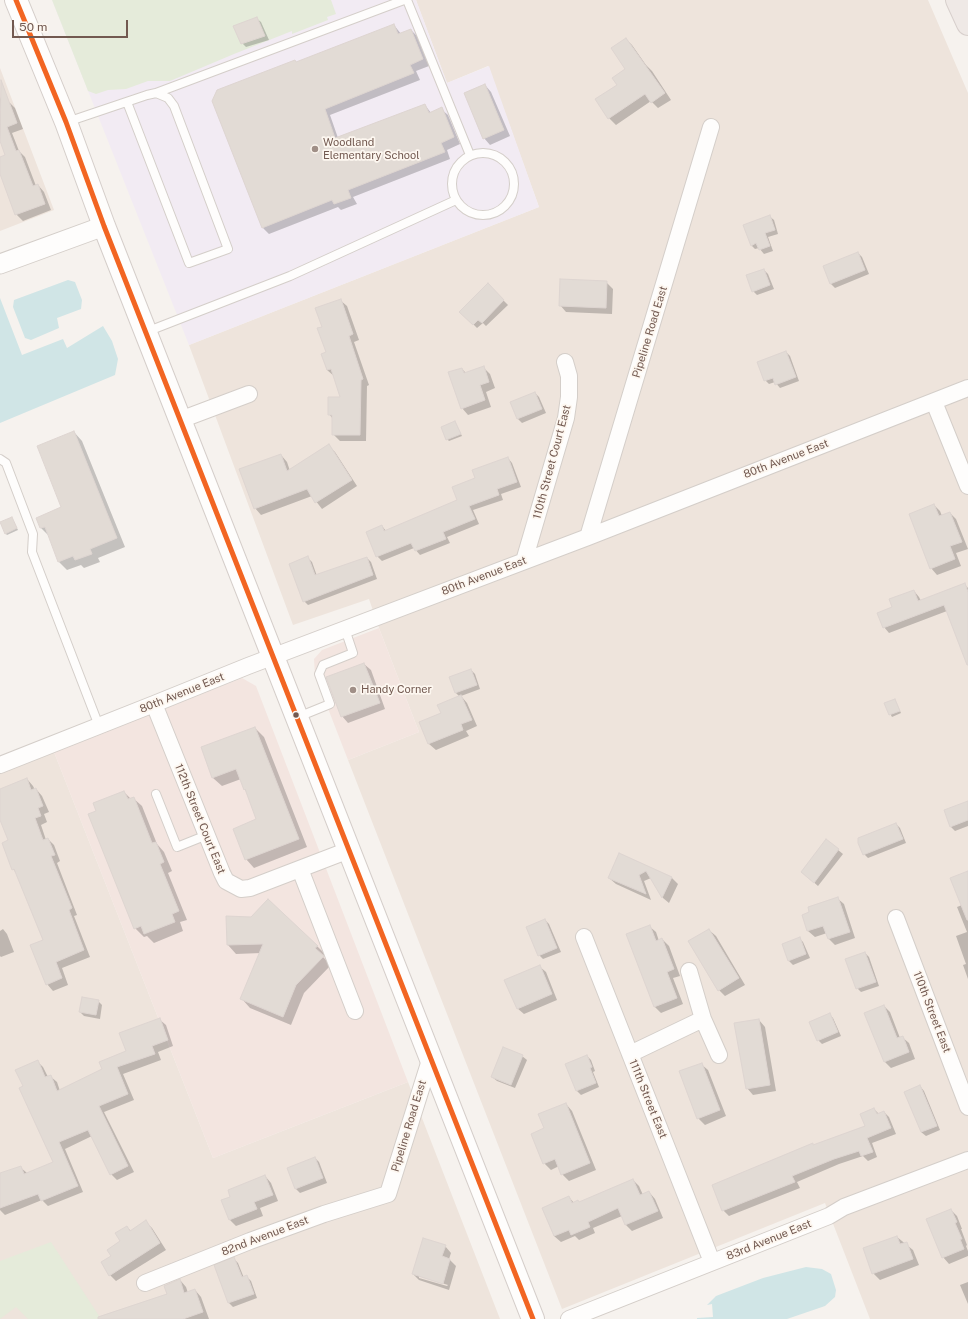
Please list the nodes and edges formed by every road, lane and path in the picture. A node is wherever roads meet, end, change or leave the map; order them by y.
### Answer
1 (16, 0) edge
2 (406, 0) edge
3 (957, 0) edge
4 (968, 24) edge
5 (156, 93) junction
6 (127, 102) junction
7 (66, 122) junction
8 (711, 127) dead end
9 (470, 155) junction
10 (456, 200) junction
11 (104, 226) junction
12 (0, 264) edge
13 (146, 332) junction
14 (565, 362) dead end
15 (968, 388) edge
16 (249, 394) dead end
17 (934, 402) junction
18 (180, 420) junction
19 (0, 459) edge
20 (968, 486) edge
21 (588, 537) junction
22 (524, 562) junction
23 (344, 628) junction
24 (273, 656) junction
25 (154, 704) junction
26 (297, 717) junction
27 (99, 726) junction
28 (0, 765) edge
29 (156, 794) dead end
30 (207, 835) junction
31 (349, 850) junction
32 (300, 869) junction
33 (896, 918) dead end
34 (584, 937) dead end
35 (689, 971) dead end
36 (355, 1011) dead end
37 (703, 1019) junction
38 (630, 1054) junction
39 (719, 1055) dead end
40 (431, 1057) junction
41 (968, 1107) edge
42 (968, 1160) edge
43 (388, 1194) joint
44 (712, 1262) junction
45 (145, 1283) dead end
46 (533, 1319) edge
47 (569, 1319) edge

1 - 7 main road
2 - 5 lane
2 - 9 lane
3 - 4 highway
5 - 6 lane
5 - 6 lane
6 - 7 lane
7 - 11 main road
8 - 21 street, Pipeline Road East
9 - 10 lane
9 - 10 lane
10 - 13 lane
11 - 12 street
11 - 13 main road
13 - 18 main road
14 - 22 street, 110th Street Court East
15 - 17 street, 80th Avenue East
16 - 18 street
17 - 20 street
17 - 21 street, 80th Avenue East
18 - 24 main road
19 - 27 lane
21 - 22 street, 80th Avenue East
22 - 23 street, 80th Avenue East
23 - 24 street, 80th Avenue East
23 - 26 lane
24 - 25 street, 80th Avenue East
24 - 26 main road
25 - 27 street, 80th Avenue East
25 - 30 street, 112th Street Court East
26 - 31 main road
27 - 28 street, 80th Avenue East
29 - 30 lane
30 - 32 street, 112th Street Court East
31 - 32 street, 112th Street Court East
31 - 40 main road
32 - 36 street
33 - 41 street, 110th Street East
34 - 38 street, 111th Street East
35 - 37 street
37 - 38 street
37 - 39 street
38 - 44 street, 111th Street East
40 - 43 street, Pipeline Road East
40 - 46 main road
42 - 44 street, 83rd Avenue East
43 - 45 street, 82nd Avenue East
44 - 47 street, 83rd Avenue East

